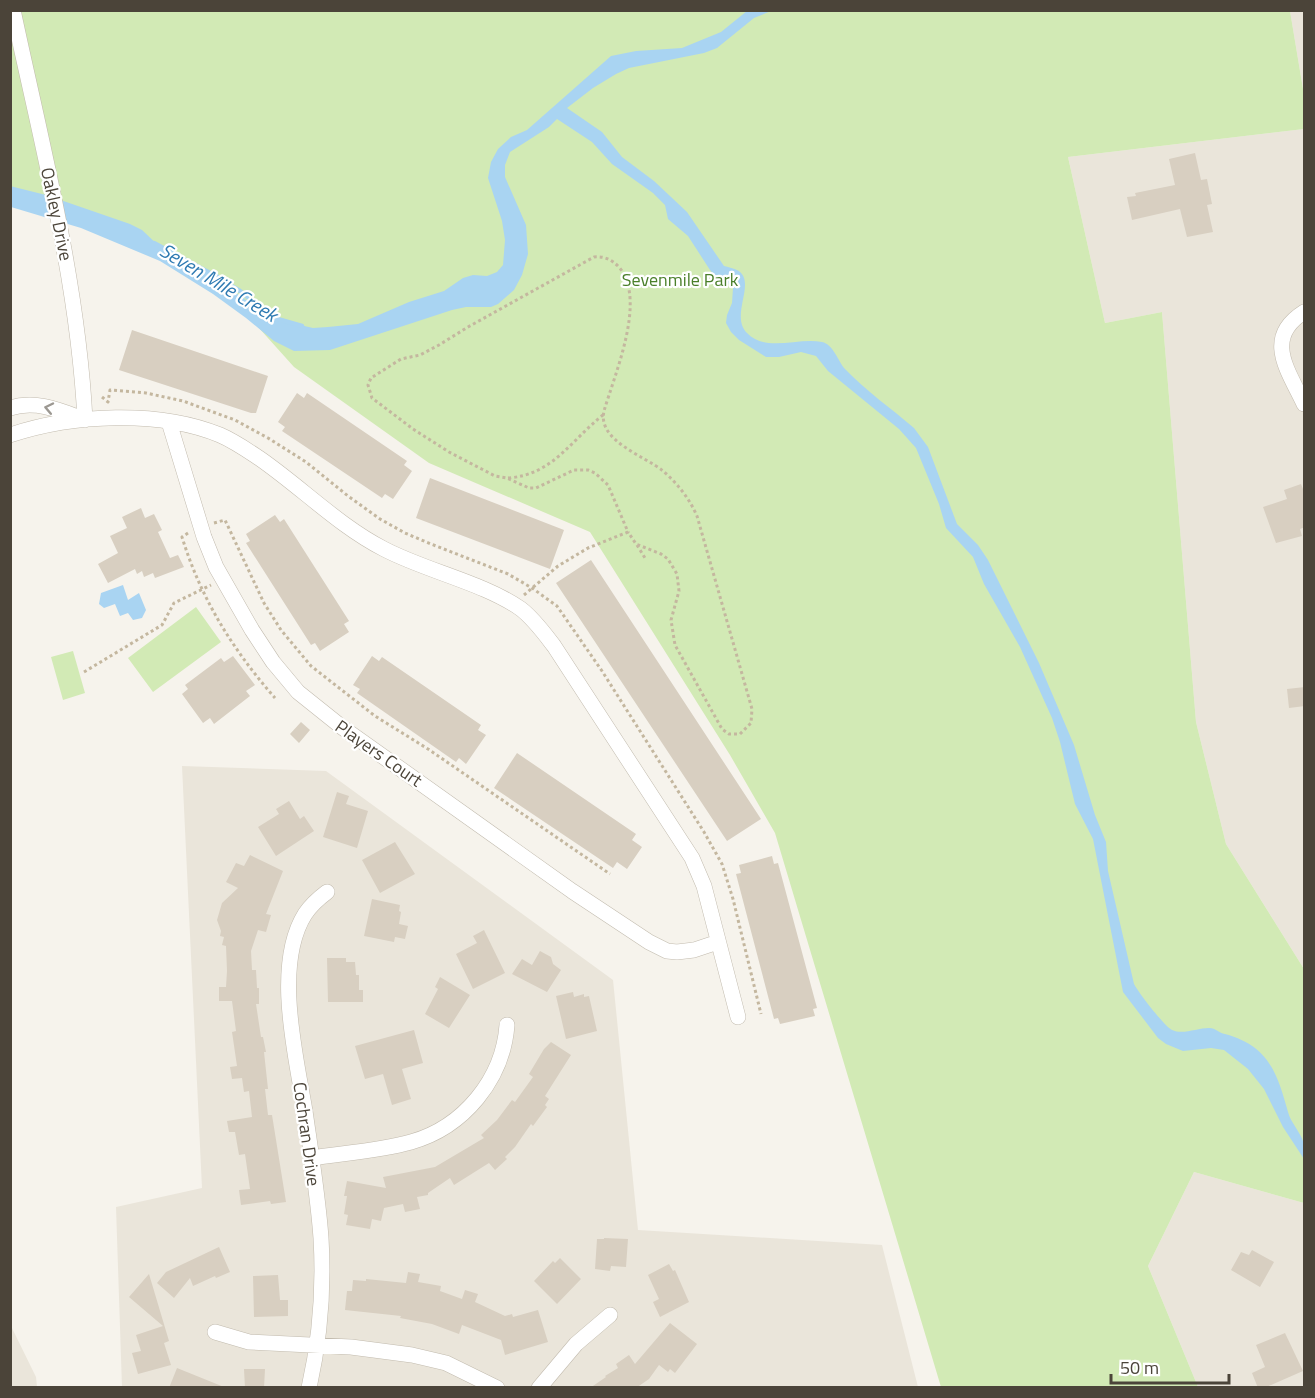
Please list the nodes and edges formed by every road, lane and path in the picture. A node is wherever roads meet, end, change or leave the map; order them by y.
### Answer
1 (13, 10) edge
2 (1305, 312) edge
3 (102, 398) dead end
4 (1305, 404) edge
5 (10, 408) edge
6 (603, 415) junction
7 (86, 420) junction
8 (169, 422) junction
9 (10, 435) edge
10 (507, 478) junction
11 (214, 523) dead end
12 (192, 530) dead end
13 (628, 532) junction
14 (636, 544) junction
15 (645, 558) dead end
16 (222, 579) junction
17 (532, 588) junction
18 (201, 590) junction
19 (513, 604) junction
20 (84, 672) dead end
21 (275, 698) dead end
22 (610, 874) dead end
23 (327, 892) dead end
24 (718, 942) junction
25 (761, 1014) dead end
26 (738, 1017) dead end
27 (507, 1025) dead end
28 (311, 1158) junction
29 (610, 1315) dead end
30 (216, 1332) dead end
31 (318, 1345) junction
32 (309, 1388) edge
33 (497, 1388) edge
34 (539, 1388) edge

1 - 7 street, Oakley Drive
2 - 4 street
3 - 17 path
7 -> 5 street
6 - 10 path
6 - 10 path
6 - 14 path
7 - 8 street
7 - 9 street
8 - 16 street, Players Court
8 - 19 street
10 - 13 path
11 - 22 path
12 - 18 path
13 - 14 path
13 - 17 path
14 - 15 path
16 - 18 path
16 - 24 street, Players Court
17 - 19 path
17 - 25 path
18 - 20 path
18 - 21 path
19 - 24 street
23 - 28 street, Cochran Drive
24 - 26 street
27 - 28 street
28 - 31 street, Cochran Drive
29 - 34 street
30 - 31 street
31 - 32 street, Cochran Drive
31 - 33 street

